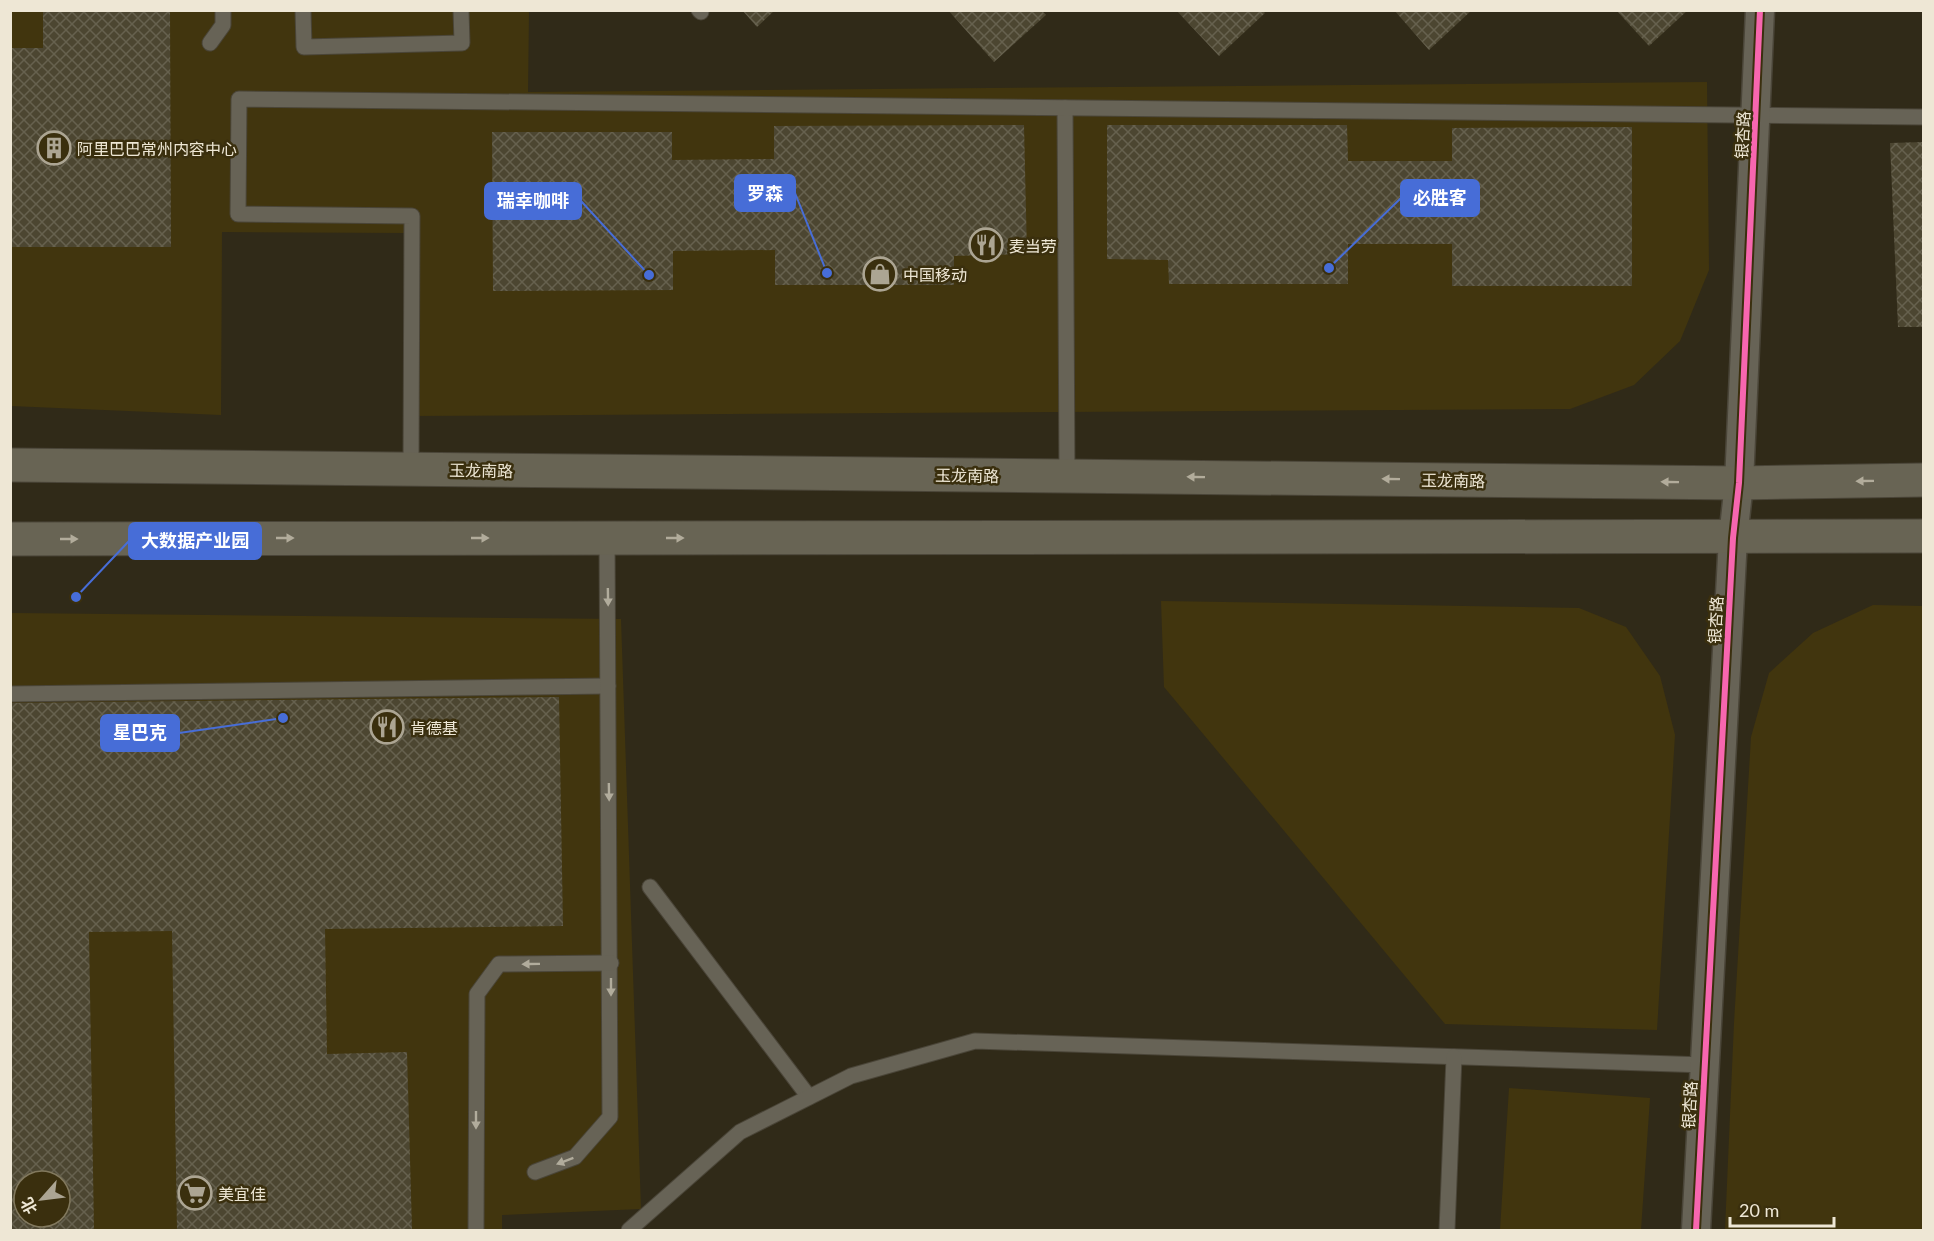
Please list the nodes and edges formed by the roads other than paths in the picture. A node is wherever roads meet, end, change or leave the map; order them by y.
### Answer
1 (223, 10) edge
2 (303, 10) edge
3 (461, 10) edge
4 (1760, 10) edge
5 (210, 43) dead end
6 (1065, 108) junction
7 (1756, 115) junction
8 (1923, 117) edge
9 (10, 465) edge
10 (411, 469) junction
11 (1067, 476) junction
12 (1923, 480) edge
13 (1739, 483) junction
14 (1923, 536) edge
15 (607, 538) junction
16 (1733, 538) junction
17 (10, 539) edge
18 (608, 686) junction
19 (10, 694) edge
20 (650, 887) dead end
21 (611, 963) junction
22 (1454, 1057) junction
23 (1705, 1065) junction
24 (809, 1097) junction
25 (535, 1172) dead end
26 (476, 1230) edge
27 (629, 1230) edge
28 (1447, 1230) edge
29 (1696, 1230) edge

1 - 5 lane
2 - 3 lane
4 - 7 street, 银杏路
6 - 7 lane
6 - 10 lane
6 - 11 lane
7 - 8 lane
7 - 13 street, 银杏路
9 - 10 main road, 玉龙南路
10 - 11 main road, 玉龙南路
13 -> 11 main road, 玉龙南路
12 -> 13 main road, 玉龙南路
13 - 16 street, 银杏路
14 - 16 main road
15 -> 16 main road
17 -> 15 main road
15 -> 18 lane
16 - 23 street, 银杏路
18 - 19 lane
18 -> 21 lane
20 - 24 lane
21 -> 25 lane
21 -> 26 lane
22 - 23 lane
22 - 24 lane
22 - 28 lane
23 - 29 street, 银杏路
24 - 27 lane

